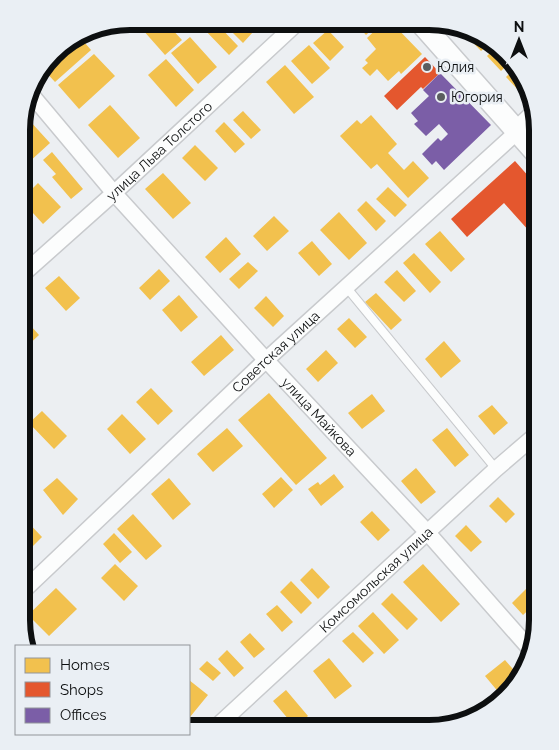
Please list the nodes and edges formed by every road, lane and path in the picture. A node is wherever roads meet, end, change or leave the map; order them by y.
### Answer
1 (290, 30) edge
2 (427, 30) edge
3 (35, 99) edge
4 (528, 121) edge
5 (517, 132) junction
6 (529, 145) edge
7 (114, 193) junction
8 (30, 268) edge
9 (347, 288) junction
10 (266, 360) junction
11 (529, 441) edge
12 (496, 469) junction
13 (427, 532) junction
14 (30, 584) edge
15 (526, 644) edge
16 (223, 720) edge

1 - 7 street, улица Льва Толстого
2 - 5 main road
3 - 7 street, улица Майкова
4 - 5 main road, Советская улица
5 - 6 main road
5 - 9 street, Советская улица
7 - 8 street, улица Льва Толстого
7 - 10 street, улица Майкова
9 - 10 street, Советская улица
9 - 12 lane
10 - 13 street, улица Майкова
10 - 14 street, Советская улица
11 - 12 street, Комсомольская улица
12 - 13 street, Комсомольская улица
13 - 15 street, улица Майкова
13 - 16 street, Комсомольская улица

